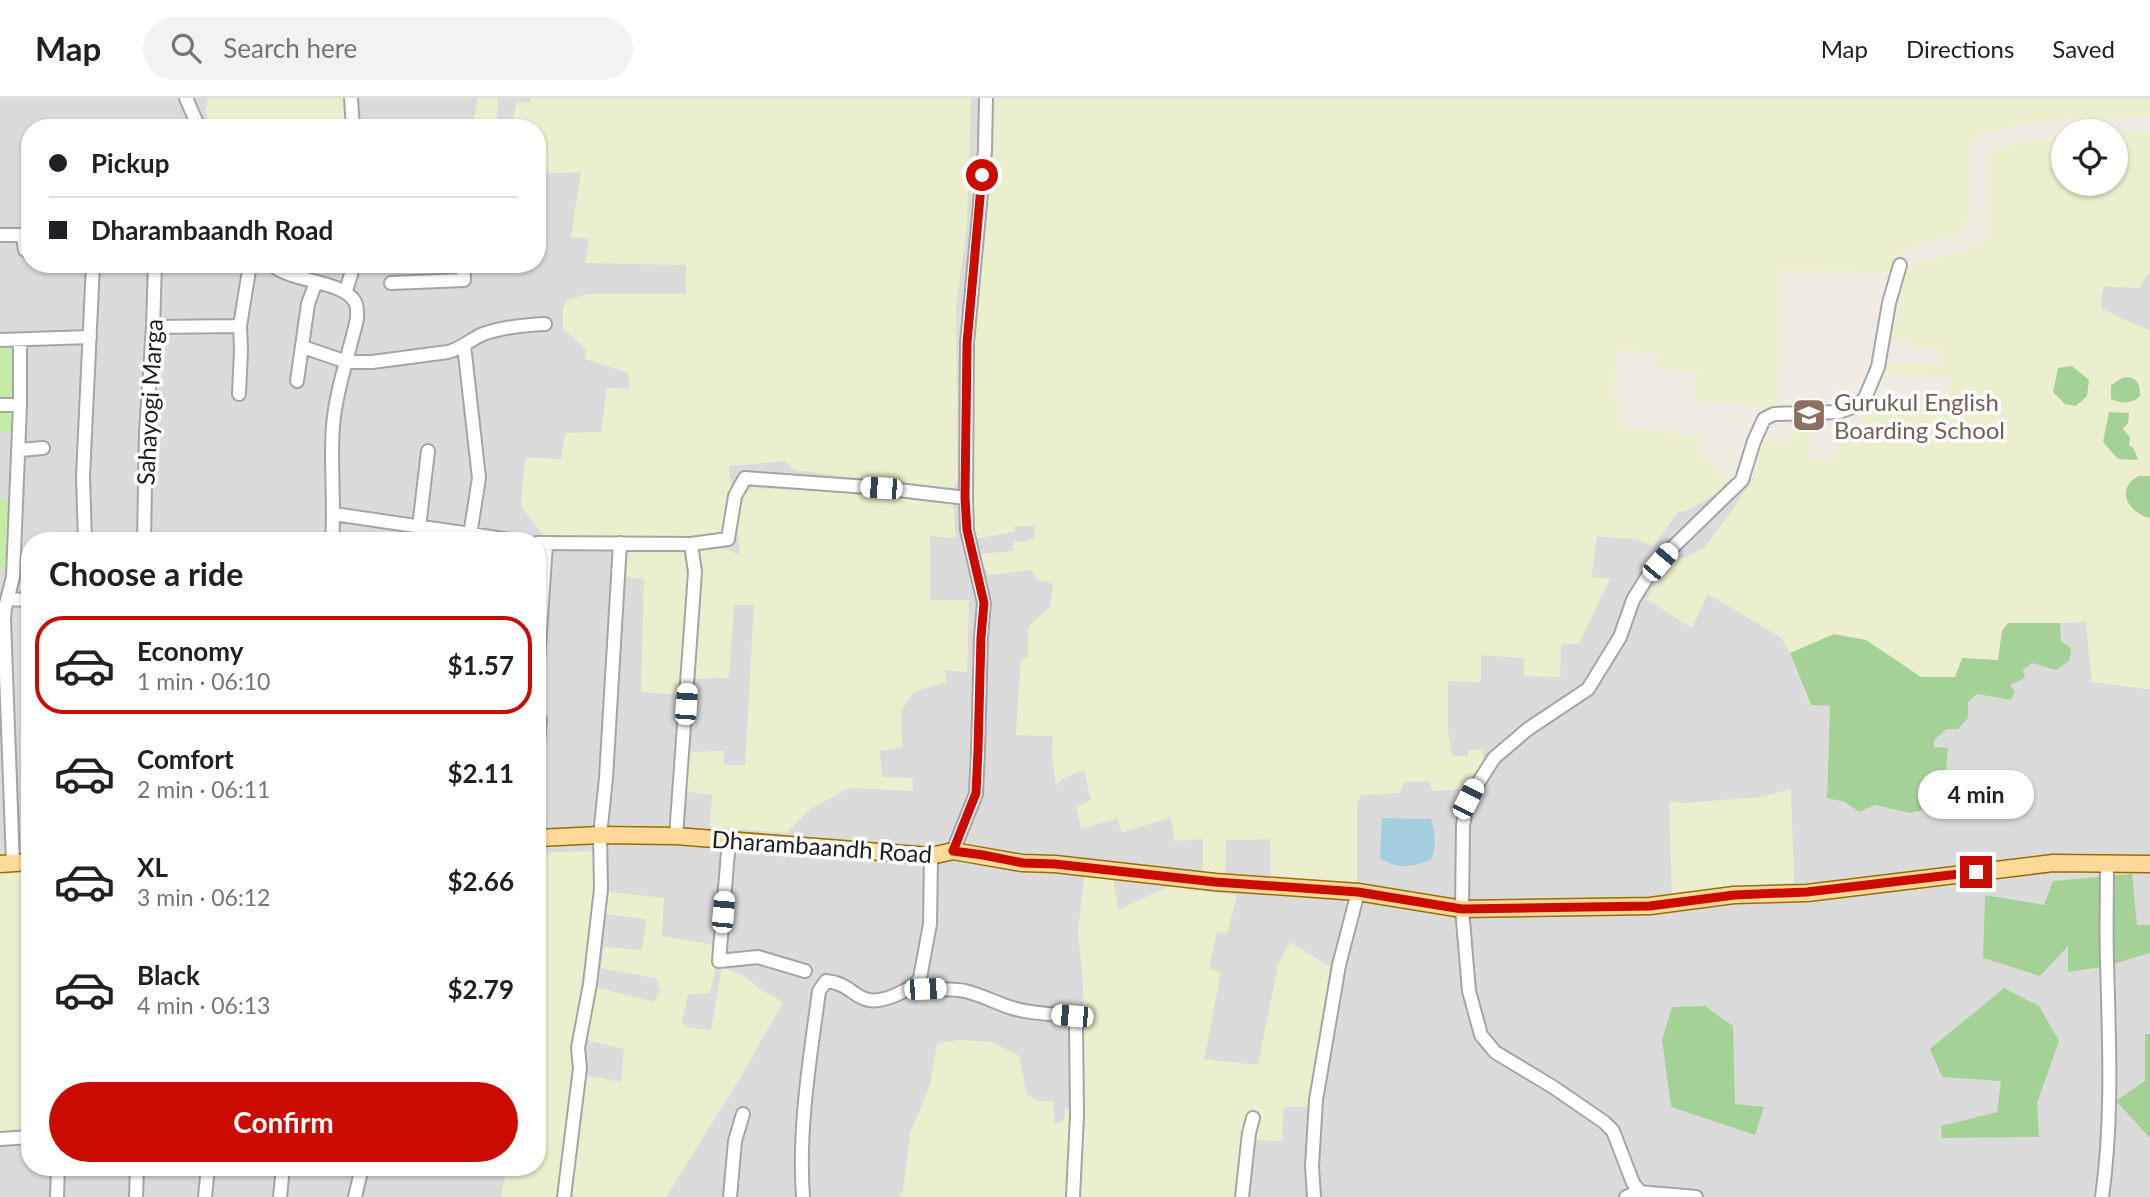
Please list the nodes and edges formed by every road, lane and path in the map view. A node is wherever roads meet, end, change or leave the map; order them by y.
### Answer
1 (186, 98) edge
2 (351, 98) edge
3 (986, 98) edge
4 (195, 119) edge
5 (352, 119) edge
6 (0, 235) edge
7 (21, 236) edge
8 (1900, 265) dead end
9 (93, 273) edge
10 (155, 273) edge
11 (249, 273) edge
12 (288, 273) edge
13 (351, 273) edge
14 (464, 273) edge
15 (316, 282) junction
16 (391, 283) dead end
17 (346, 291) junction
18 (545, 324) dead end
19 (240, 326) junction
20 (153, 327) junction
21 (90, 337) junction
22 (0, 340) edge
23 (20, 340) junction
24 (464, 345) junction
25 (303, 347) junction
26 (347, 362) junction
27 (297, 381) dead end
28 (239, 394) dead end
29 (0, 405) edge
30 (20, 405) junction
31 (43, 448) dead end
32 (20, 450) junction
33 (428, 451) dead end
34 (965, 498) junction
35 (334, 514) junction
36 (419, 527) junction
37 (85, 532) edge
38 (144, 532) edge
39 (333, 532) edge
40 (447, 532) edge
41 (475, 532) edge
42 (620, 543) junction
43 (546, 544) edge
44 (691, 544) junction
45 (7, 599) junction
46 (21, 600) edge
47 (600, 835) junction
48 (676, 836) junction
49 (546, 838) edge
50 (729, 840) junction
51 (953, 851) junction
52 (931, 856) junction
53 (14, 863) edge
54 (2107, 864) junction
55 (2150, 864) edge
56 (1358, 892) junction
57 (1462, 909) junction
58 (805, 971) dead end
59 (916, 986) junction
60 (743, 1114) dead end
61 (1253, 1118) dead end
62 (21, 1138) edge
63 (0, 1139) edge
64 (58, 1176) edge
65 (137, 1176) edge
66 (207, 1176) edge
67 (283, 1176) edge
68 (360, 1176) edge
69 (1636, 1195) edge
70 (57, 1197) edge
71 (136, 1197) edge
72 (205, 1197) edge
73 (280, 1197) edge
74 (355, 1197) edge
75 (564, 1197) edge
76 (730, 1197) edge
77 (803, 1197) edge
78 (1073, 1197) edge
79 (1242, 1197) edge
80 (1314, 1197) edge
81 (1696, 1197) edge
82 (2102, 1197) edge

1 - 4 street
2 - 5 street
3 - 34 street
6 - 7 street
8 - 57 street
9 - 21 street
10 - 20 street, Sahayogi Marga
11 - 19 street
12 - 15 street
13 - 17 street
14 - 16 street
15 - 17 street
15 - 25 street
17 - 26 street
18 - 24 street
19 - 20 street
19 - 28 street
20 - 38 street, Sahayogi Marga
21 - 23 street
21 - 37 street
22 - 23 street
23 - 30 street
24 - 26 street
24 - 41 street
25 - 26 street
25 - 27 street
26 - 35 street
29 - 30 street
30 - 32 street
31 - 32 street
32 - 45 street
33 - 36 street
34 - 44 street
34 - 51 street
35 - 36 street
35 - 39 street
36 - 40 street
42 - 43 street
42 - 44 street
42 - 47 street
44 - 48 street
45 - 46 street
45 - 53 street
47 - 48 main road, Dharambaandh Road
47 - 49 main road, Dharambaandh Road
47 - 75 street
48 - 50 main road, Dharambaandh Road
50 - 52 main road, Dharambaandh Road
50 - 58 street
51 - 52 main road, Dharambaandh Road
51 - 56 main road, Dharambaandh Road
52 - 59 street
54 - 55 main road, Dharambaandh Road
54 - 57 main road, Dharambaandh Road
54 - 82 street
56 - 57 main road, Dharambaandh Road
56 - 80 street
57 - 69 street
59 - 77 street
59 - 78 street
60 - 76 street
61 - 79 street
62 - 63 street
64 - 70 street
65 - 71 street
66 - 72 street
67 - 73 street
68 - 74 street
69 - 81 street

